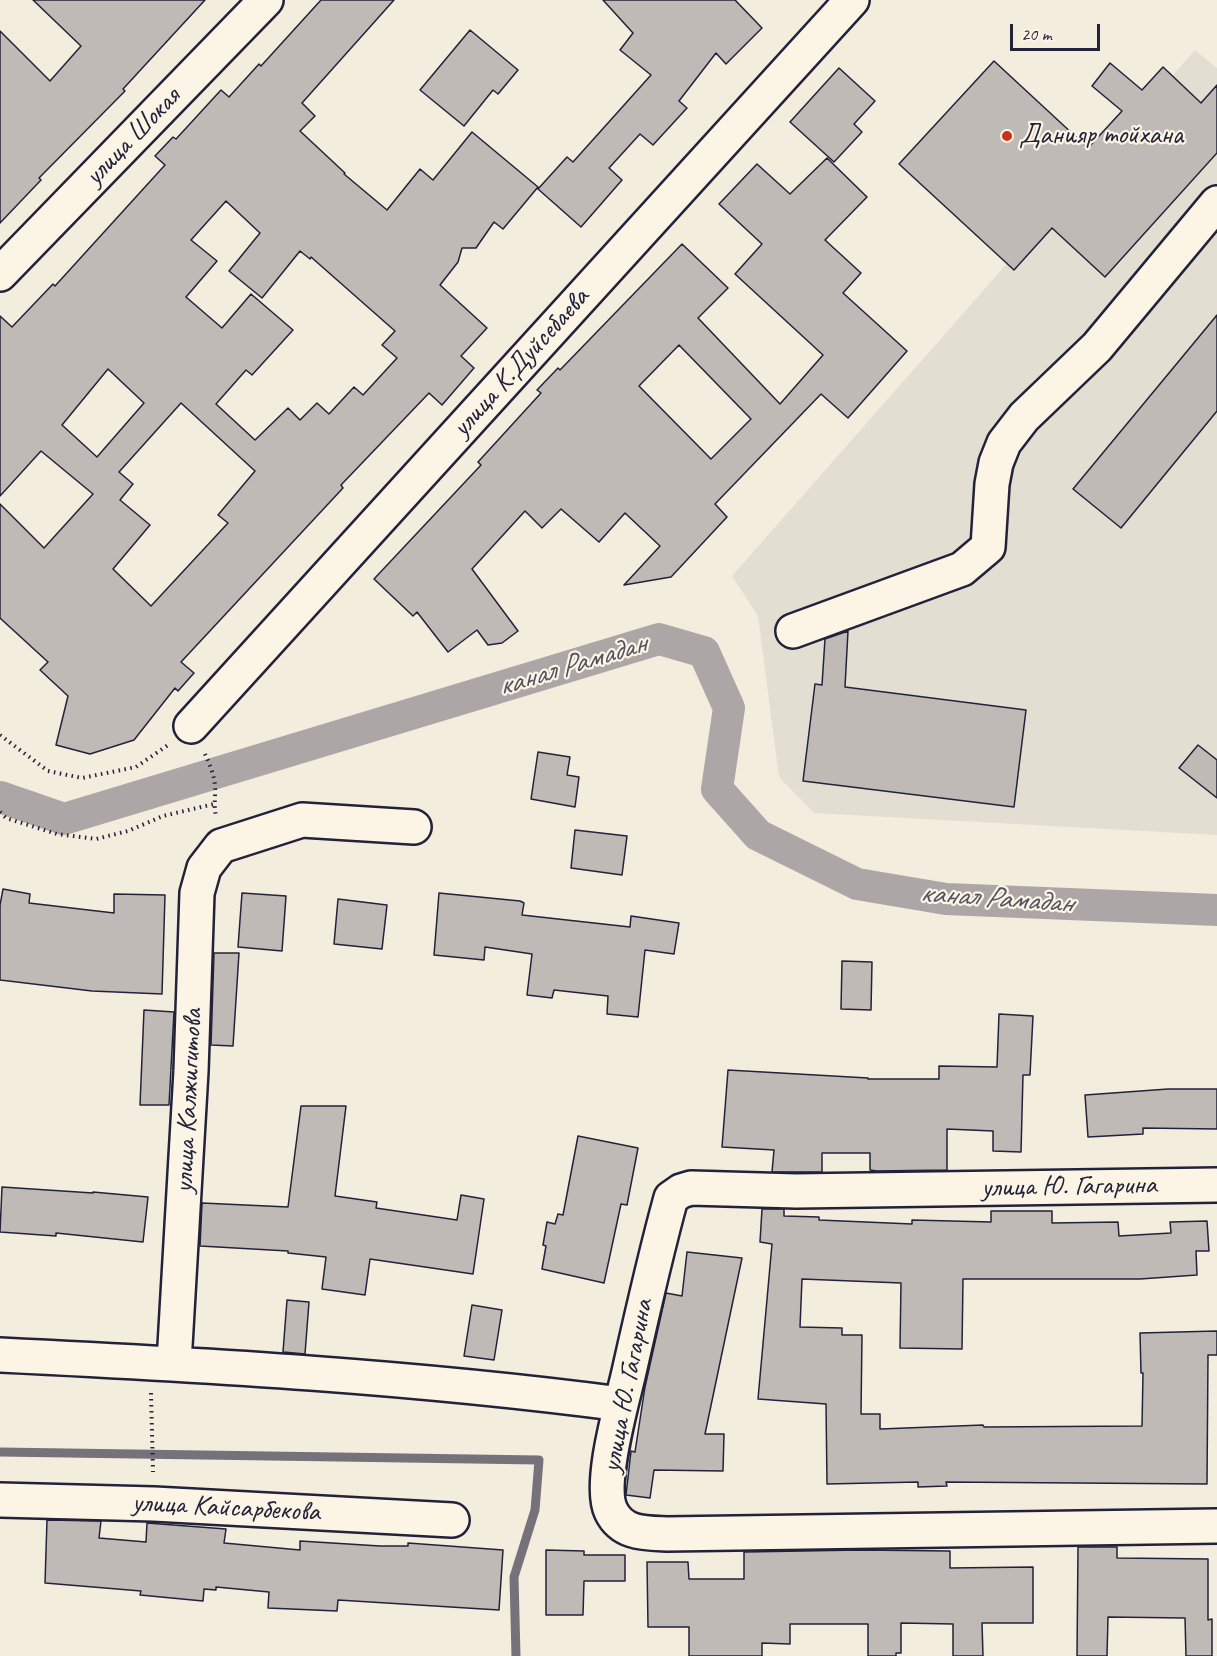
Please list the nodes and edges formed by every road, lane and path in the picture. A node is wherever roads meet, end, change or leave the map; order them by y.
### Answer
1 (266, 0) edge
2 (852, 0) edge
3 (1217, 203) edge
4 (0, 274) edge
5 (793, 631) dead end
6 (191, 726) joint
7 (0, 735) edge
8 (210, 763) dead end
9 (216, 790) dead end
10 (214, 804) dead end
11 (0, 812) edge
12 (414, 827) dead end
13 (1217, 1185) edge
14 (0, 1356) edge
15 (174, 1363) junction
16 (621, 1404) junction
17 (153, 1424) dead end
18 (153, 1468) dead end
19 (0, 1500) edge
20 (452, 1520) dead end
21 (1217, 1526) edge

1 - 4 street, улица Шокая
2 - 6 street, улица К.Дуйсебаева
3 - 5 street
6 - 7 path
8 - 9 path
10 - 11 path
12 - 15 street, улица Калжигитова
13 - 16 street, улица Ю. Гагарина
14 - 15 street
15 - 16 street
16 - 21 street, улица Ю. Гагарина
17 - 18 path
19 - 20 street, улица Кайсарбекова

